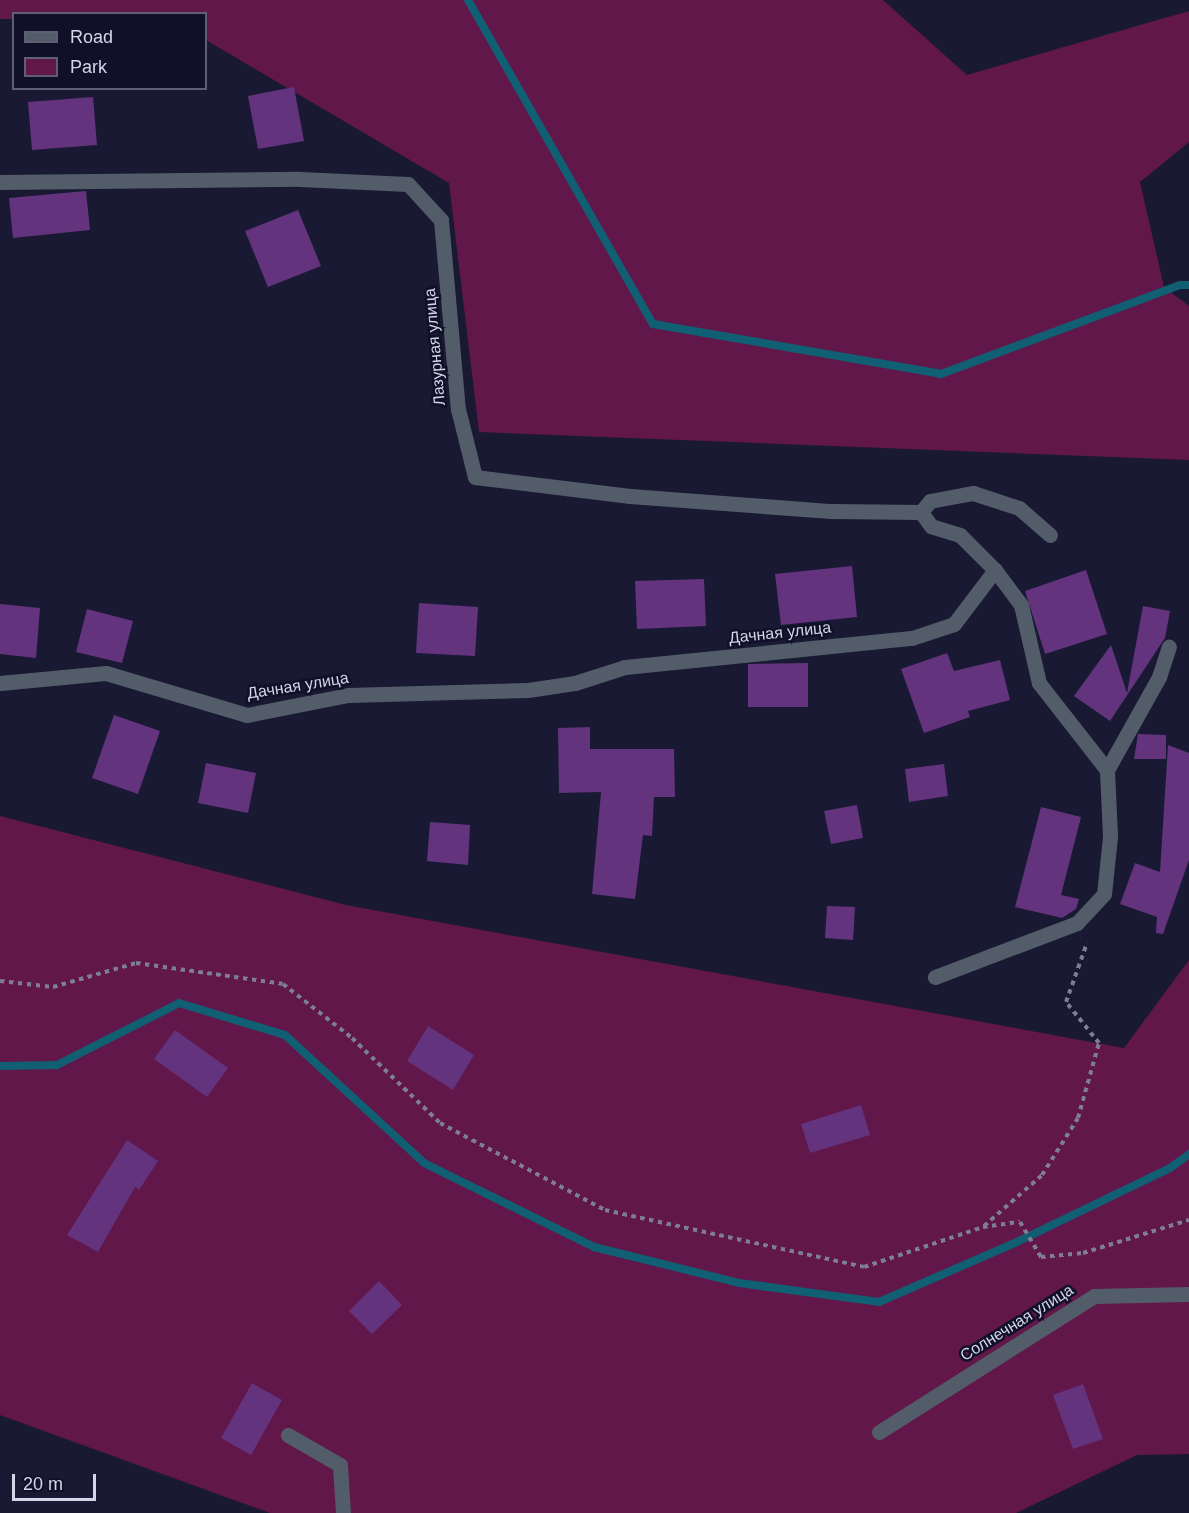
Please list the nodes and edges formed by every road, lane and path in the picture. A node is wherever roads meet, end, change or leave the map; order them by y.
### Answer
1 (0, 183) edge
2 (921, 512) junction
3 (1050, 535) dead end
4 (995, 570) junction
5 (1169, 647) dead end
6 (0, 683) edge
7 (1107, 770) junction
8 (1089, 938) dead end
9 (935, 977) dead end
10 (0, 981) edge
11 (1189, 1220) edge
12 (983, 1227) junction
13 (1189, 1294) edge
14 (879, 1432) dead end
15 (288, 1435) dead end
16 (343, 1513) edge

1 - 2 street, Лазурная улица
2 - 3 street
2 - 4 street
4 - 6 street, Дачная улица
4 - 7 street
5 - 7 street
7 - 9 street
8 - 12 path
10 - 12 path
11 - 12 path
13 - 14 street, Солнечная улица
15 - 16 street

